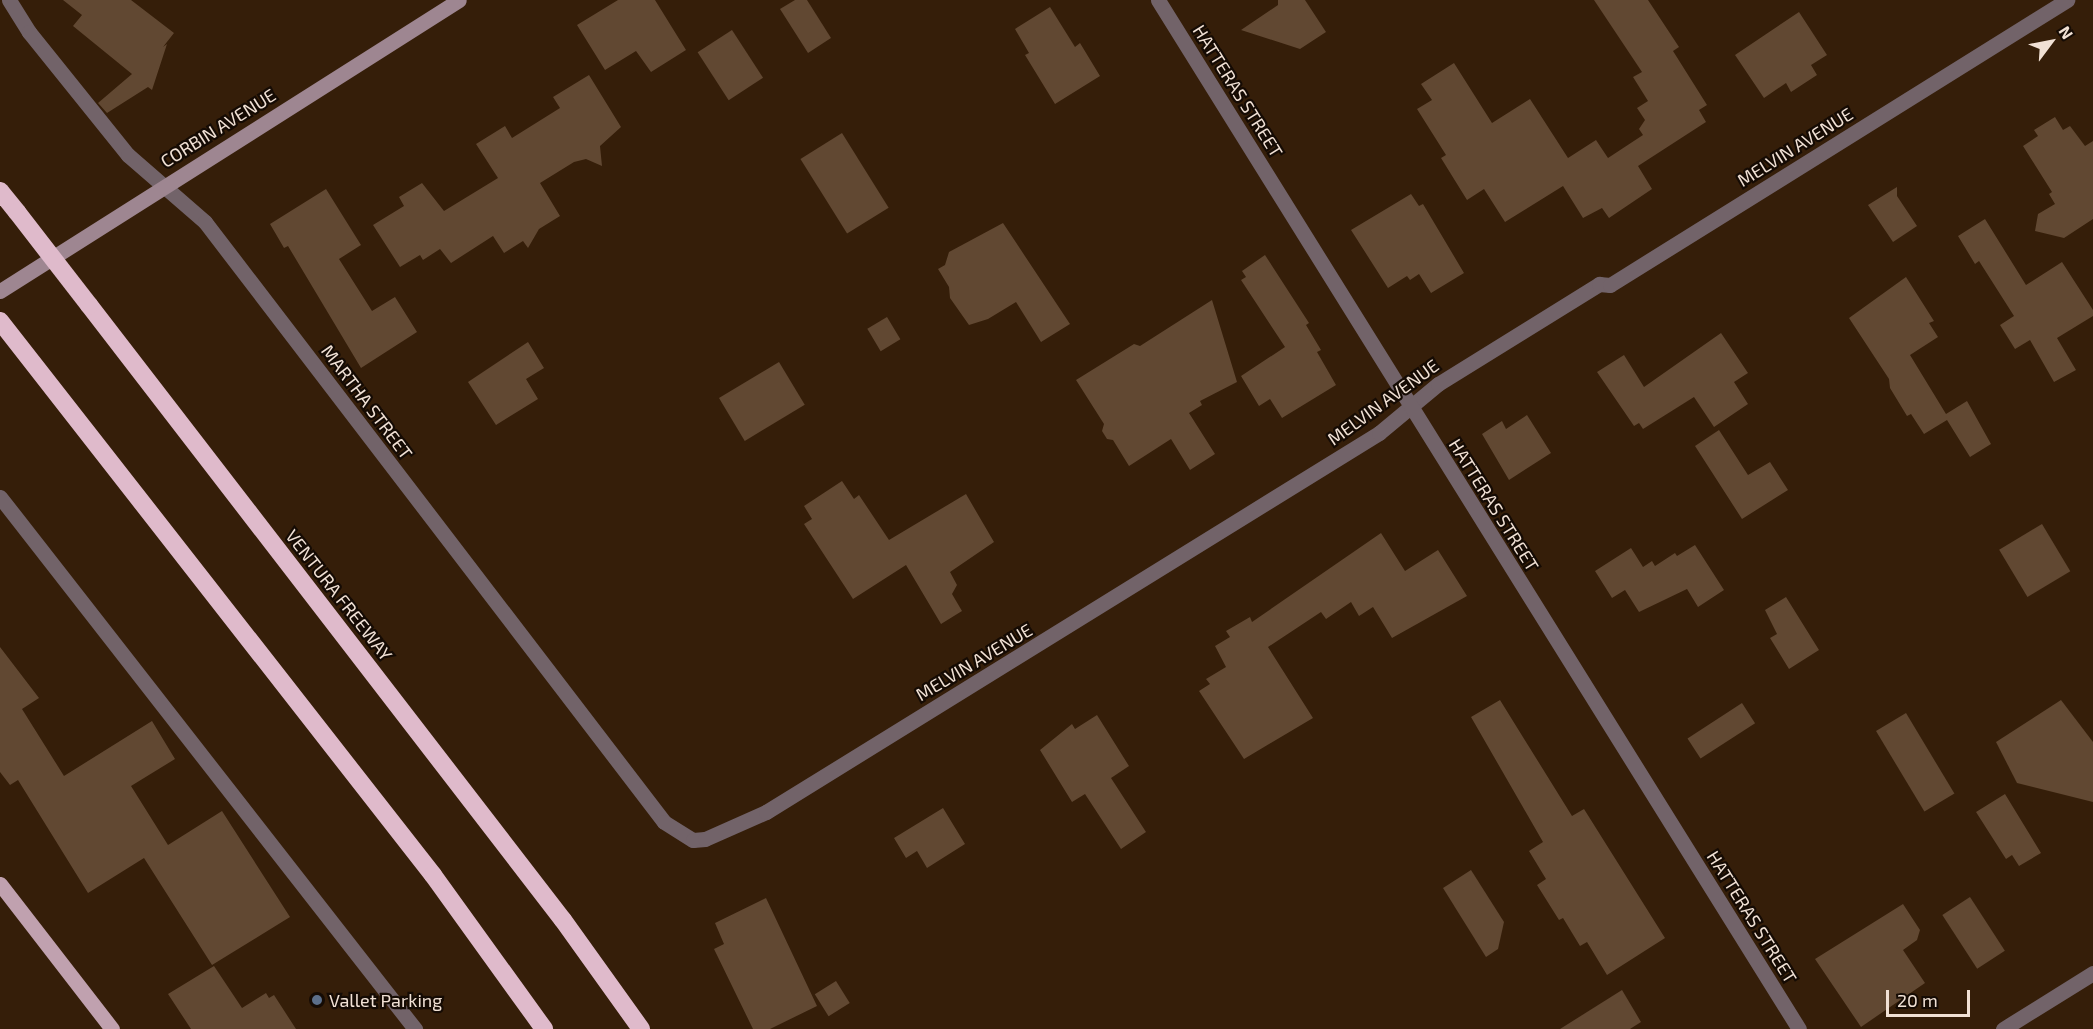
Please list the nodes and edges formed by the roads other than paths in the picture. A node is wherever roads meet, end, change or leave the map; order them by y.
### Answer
1 (9, 0) edge
2 (459, 0) edge
3 (1158, 0) edge
4 (2067, 0) edge
5 (163, 186) junction
6 (0, 191) edge
7 (0, 291) edge
8 (0, 321) edge
9 (1411, 405) junction
10 (0, 497) edge
11 (683, 837) joint
12 (0, 884) edge
13 (2093, 973) edge
14 (112, 1029) edge
15 (415, 1029) edge
16 (544, 1029) edge
17 (641, 1029) edge
18 (1799, 1029) edge
19 (2003, 1029) edge

1 - 5 street, MARTHA STREET
2 - 5 main road, CORBIN AVENUE
3 - 9 street, HATTERAS STREET
4 - 9 street, MELVIN AVENUE
5 - 7 main road, CORBIN AVENUE
5 - 11 street, MARTHA STREET
6 - 17 highway, VENTURA FREEWAY, bridge
8 - 16 highway
9 - 11 street, MELVIN AVENUE
9 - 18 street, HATTERAS STREET
10 - 15 street
12 - 14 main road
13 - 19 street

